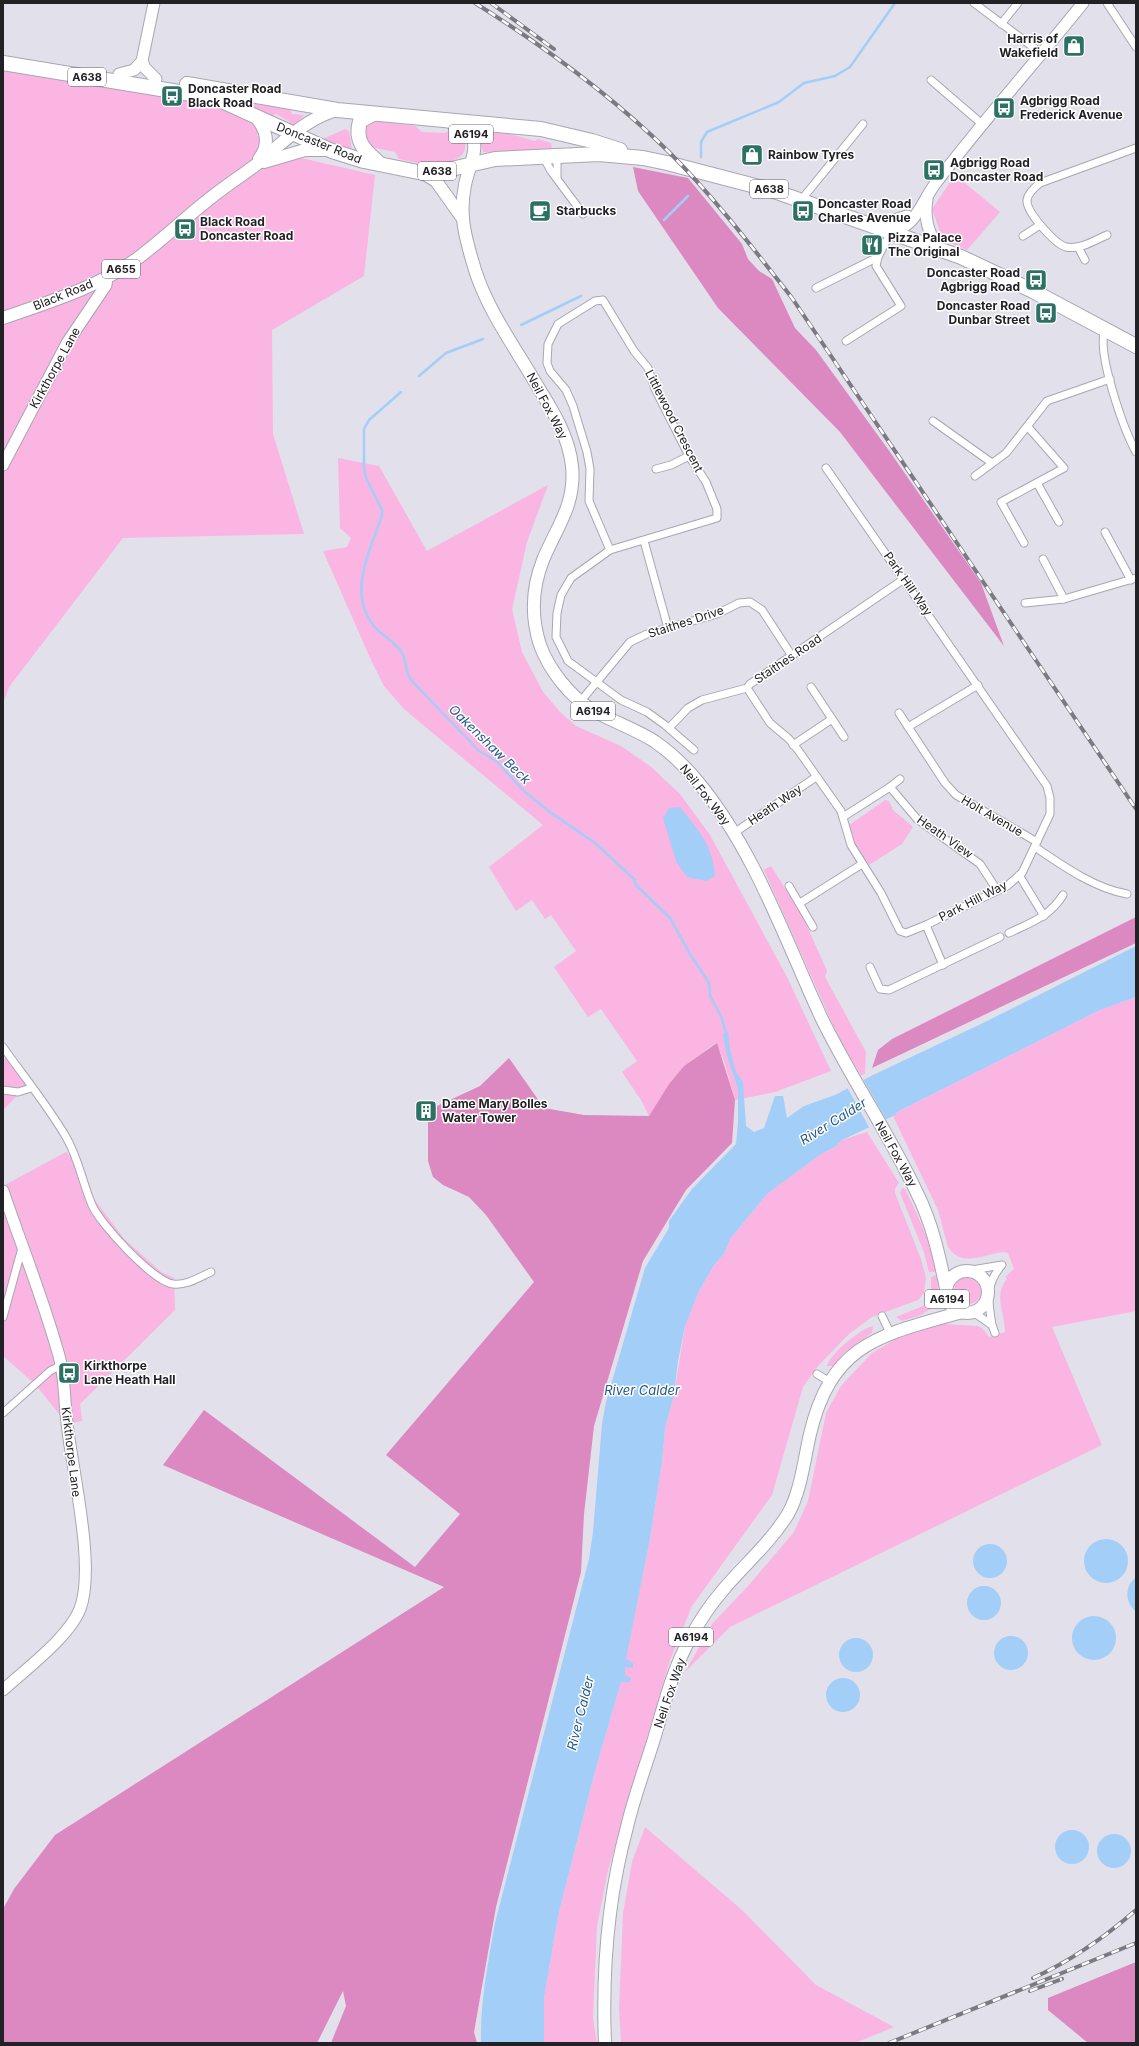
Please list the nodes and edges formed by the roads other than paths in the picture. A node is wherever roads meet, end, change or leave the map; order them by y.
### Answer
1 (154, 3) edge
2 (974, 3) edge
3 (1018, 3) edge
4 (1083, 3) edge
5 (1107, 3) edge
6 (1001, 24) junction
7 (1136, 47) edge
8 (1041, 53) junction
9 (3, 63) edge
10 (25, 66) junction
11 (140, 68) junction
12 (931, 80) dead end
13 (153, 82) junction
14 (337, 110) junction
15 (373, 114) junction
16 (254, 115) junction
17 (444, 119) junction
18 (863, 124) dead end
19 (982, 124) junction
20 (511, 125) junction
21 (293, 133) junction
22 (1136, 148) edge
23 (332, 151) junction
24 (550, 155) junction
25 (643, 158) junction
26 (380, 164) junction
27 (471, 164) junction
28 (255, 165) junction
29 (422, 173) junction
30 (558, 178) junction
31 (928, 194) junction
32 (802, 200) junction
33 (583, 214) dead end
34 (907, 216) junction
35 (463, 219) junction
36 (864, 222) junction
37 (1040, 225) junction
38 (892, 231) junction
39 (1107, 235) dead end
40 (1023, 236) dead end
41 (1078, 247) junction
42 (938, 248) junction
43 (878, 257) junction
44 (1085, 260) dead end
45 (107, 277) junction
46 (816, 288) dead end
47 (3, 318) edge
48 (1105, 330) junction
49 (846, 341) dead end
50 (1136, 346) edge
51 (1110, 379) junction
52 (933, 421) dead end
53 (1028, 427) junction
54 (1136, 452) edge
55 (689, 456) junction
56 (4, 462) edge
57 (992, 463) junction
58 (826, 468) dead end
59 (656, 469) dead end
60 (974, 476) dead end
61 (1037, 483) junction
62 (1059, 522) dead end
63 (1105, 532) dead end
64 (644, 541) junction
65 (1024, 543) dead end
66 (610, 550) junction
67 (1043, 559) dead end
68 (904, 579) junction
69 (1133, 579) edge
70 (1064, 599) junction
71 (1025, 603) dead end
72 (668, 628) junction
73 (792, 656) junction
74 (595, 682) junction
75 (978, 685) junction
76 (811, 687) dead end
77 (747, 688) junction
78 (580, 702) junction
79 (899, 713) dead end
80 (832, 719) junction
81 (908, 727) junction
82 (669, 728) junction
83 (844, 736) dead end
84 (793, 745) junction
85 (694, 750) dead end
86 (816, 777) junction
87 (900, 779) dead end
88 (890, 786) junction
89 (842, 817) junction
90 (734, 833) junction
91 (1036, 844) junction
92 (862, 864) junction
93 (1019, 875) junction
94 (789, 886) dead end
95 (997, 890) junction
96 (1128, 894) dead end
97 (1063, 895) dead end
98 (800, 904) junction
99 (1044, 916) junction
100 (926, 925) junction
101 (813, 927) dead end
102 (1009, 933) dead end
103 (1000, 937) dead end
104 (943, 965) junction
105 (870, 967) dead end
106 (3, 1047) edge
107 (31, 1088) junction
108 (3, 1090) edge
109 (3, 1191) edge
110 (22, 1248) junction
111 (940, 1255) junction
112 (211, 1272) dead end
113 (964, 1272) junction
114 (988, 1292) junction
115 (947, 1294) junction
116 (967, 1312) junction
117 (882, 1316) dead end
118 (3, 1317) edge
119 (932, 1320) junction
120 (992, 1325) junction
121 (890, 1333) junction
122 (995, 1333) dead end
123 (61, 1365) junction
124 (817, 1374) dead end
125 (830, 1382) junction
126 (3, 1412) edge
127 (3, 1690) edge
128 (606, 2043) edge

1 - 11 street
2 - 6 street
3 - 6 street
4 - 8 street
5 - 7 street
6 - 8 street
8 - 19 street
9 - 10 highway, Doncaster Road / A638
10 - 11 highway, Doncaster Road / A638
10 - 13 highway, Doncaster Road / A638
11 - 13 highway, Doncaster Road / A638
12 - 19 street
13 - 14 highway, Doncaster Road / A638
13 - 16 highway, Doncaster Road / A638
14 - 15 highway, Doncaster Road / A638
14 - 21 main road, Black Road / A655
15 - 17 highway, Doncaster Road / A638
15 - 26 highway, A638
16 - 21 highway, Doncaster Road / A638
16 - 28 main road, Black Road / A655
17 - 20 highway, Doncaster Road / A638
17 - 27 main road, Neil Fox Way / A6194
18 - 32 street
19 - 31 street
20 - 24 highway
20 - 25 highway, Doncaster Road / A638
21 - 23 highway, Doncaster Road / A638
21 - 28 main road, Black Road / A655
22 - 37 street
23 - 26 highway, Doncaster Road / A638
23 - 28 main road, Black Road / A655
24 - 25 highway, Doncaster Road / A638
24 - 27 highway, Doncaster Road / A638
24 - 30 street
24 - 30 street
25 - 32 highway, Doncaster Road / A638
26 - 29 highway, Doncaster Road / A638
27 - 29 highway, Doncaster Road / A638
27 - 35 main road, Neil Fox Way / A6194
28 - 45 main road, Black Road / A655
29 - 35 main road, Neil Fox Way / A6194
30 - 33 street
31 - 34 street
31 - 38 street
31 - 42 street
32 - 36 highway, Doncaster Road / A638
34 - 36 street
34 - 38 street
35 - 78 main road, Neil Fox Way / A6194
36 - 38 highway, Doncaster Road / A638
37 - 40 street
37 - 41 street
38 - 42 highway, Doncaster Road / A638
38 - 43 street
39 - 41 street
41 - 44 street
42 - 48 highway, Doncaster Road / A638
43 - 46 street
43 - 49 street
45 - 47 main road, Black Road / A655
45 - 56 street, Kirkthorpe Lane
48 - 50 highway, Doncaster Road / A638
48 - 51 street
51 - 53 street
51 - 54 street
52 - 57 street
53 - 57 street
53 - 61 street
55 - 59 street
55 - 64 street, Littlewood Crescent
55 - 66 street, Littlewood Crescent
57 - 60 street
58 - 68 street, Park Hill Way
61 - 62 street
61 - 65 street
63 - 69 street
64 - 66 street, Littlewood Crescent
64 - 72 street
66 - 74 street, Littlewood Crescent
67 - 70 street
68 - 73 street, Staithes Road
68 - 75 street, Park Hill Way
69 - 70 street
70 - 71 street
72 - 73 street, Staithes Drive
72 - 74 street, Staithes Drive
73 - 77 street, Staithes Road
74 - 78 street, Staithes Drive
74 - 82 street, Littlewood Crescent
75 - 81 street
75 - 91 street, Park Hill Way
76 - 80 street
77 - 82 street, Staithes Road
77 - 84 street, Park Hill Way
78 - 90 main road, Neil Fox Way / A6194
79 - 81 street, Holt Avenue
80 - 83 street
80 - 84 street
81 - 91 street, Holt Avenue
82 - 85 street, Littlewood Crescent
84 - 86 street, Park Hill Way
86 - 89 street, Park Hill Way
86 - 90 street, Heath Way
87 - 88 street
88 - 89 street
88 - 95 street, Heath View
89 - 92 street, Park Hill Way
90 - 111 main road, Neil Fox Way / A6194
91 - 93 street, Park Hill Way
91 - 96 street, Holt Avenue
92 - 98 street
92 - 100 street, Park Hill Way
93 - 95 street, Park Hill Way
93 - 99 street
94 - 98 street
95 - 100 street, Park Hill Way
97 - 99 street
98 - 101 street
99 - 102 street
100 - 104 street
103 - 104 street
104 - 105 street
106 - 107 street
107 - 108 street
107 - 112 street
109 - 110 street, Kirkthorpe Lane
110 - 118 street
110 - 123 street, Kirkthorpe Lane
111 - 113 main road, Neil Fox Way / A6194
111 - 115 main road, Neil Fox Way / A6194
113 - 114 main road, Neil Fox Way / A6194
113 - 114 street
113 - 115 main road, A6194
114 - 116 main road, A6194
114 - 120 street
115 - 116 main road, A6194
115 - 119 main road, A6194
116 - 119 main road, Neil Fox Way / A6194
116 - 120 street
117 - 121 street
119 - 121 main road, Neil Fox Way / A6194
120 - 122 street
121 - 125 main road, Neil Fox Way / A6194
123 - 126 street
123 - 127 street, Kirkthorpe Lane
124 - 125 street
125 - 128 main road, Neil Fox Way / A6194

